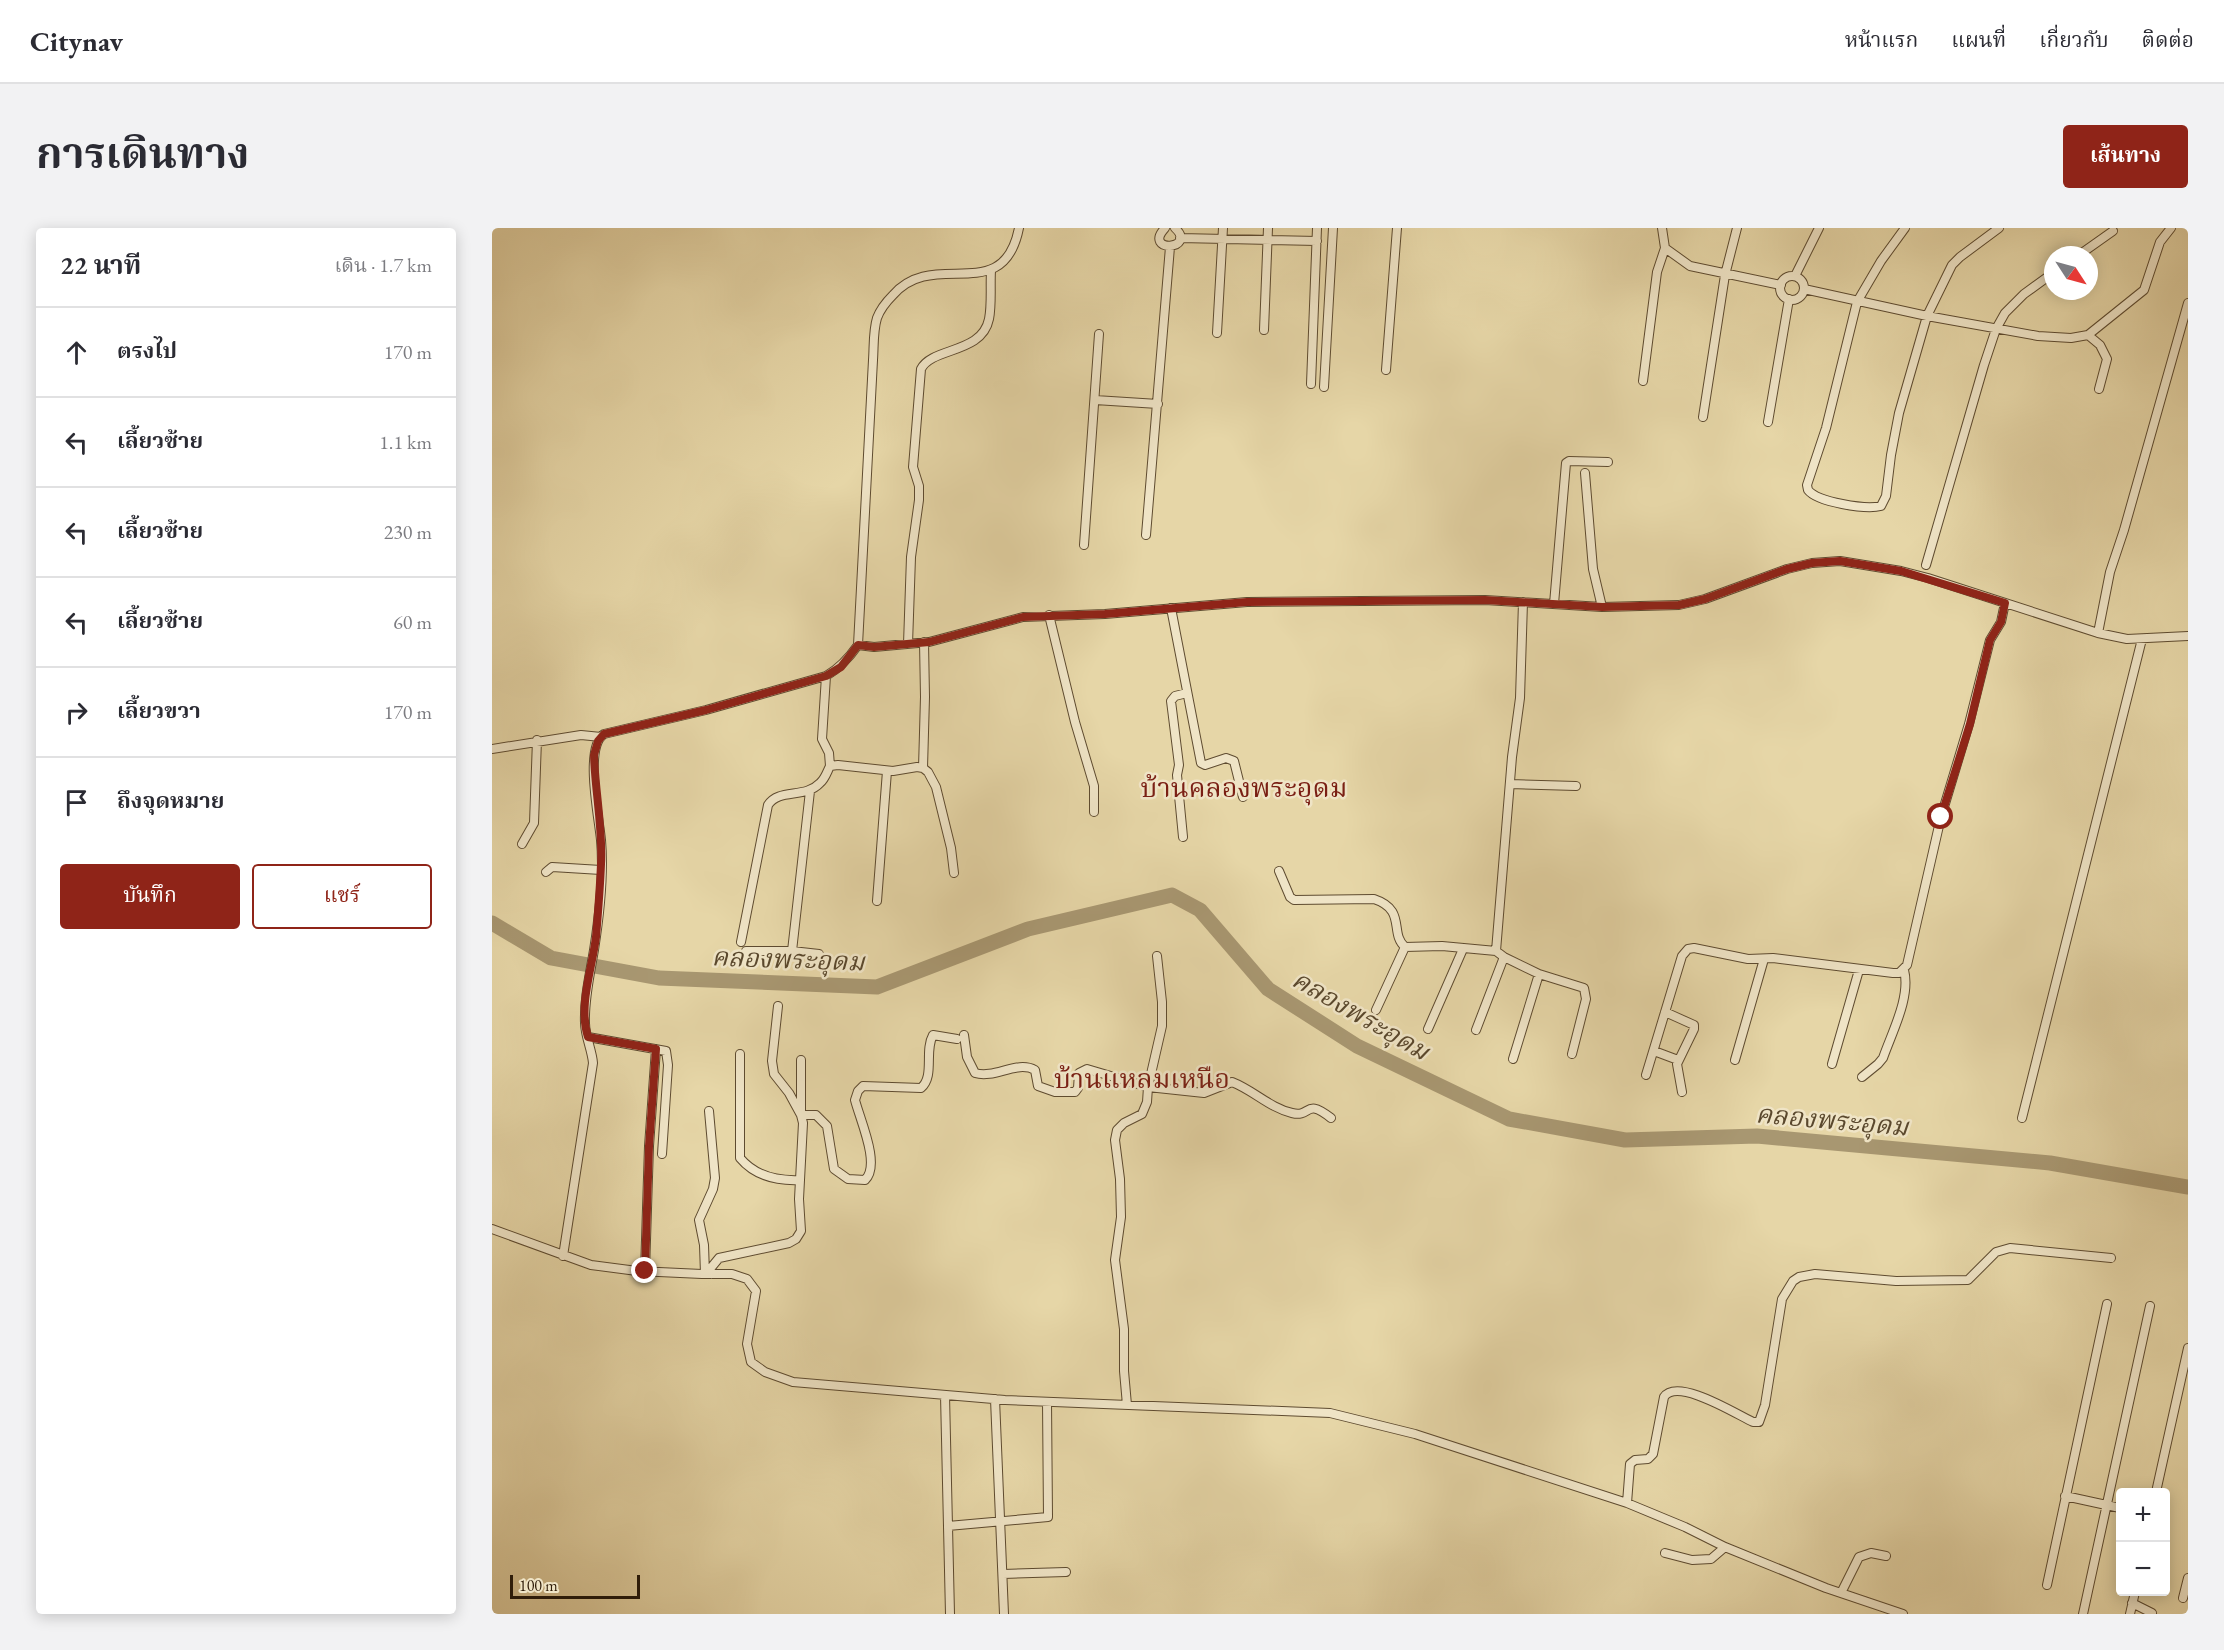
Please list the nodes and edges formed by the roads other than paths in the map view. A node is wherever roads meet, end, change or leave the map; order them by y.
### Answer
1 (1019, 228) edge
2 (1165, 228) edge
3 (1175, 228) edge
4 (1222, 228) edge
5 (1268, 228) edge
6 (1317, 228) edge
7 (1333, 228) edge
8 (1398, 228) edge
9 (1662, 228) edge
10 (1737, 228) edge
11 (1819, 228) edge
12 (1905, 228) edge
13 (1999, 228) edge
14 (2171, 228) edge
15 (2113, 231) dead end
16 (1180, 238) junction
17 (1222, 239) junction
18 (1267, 240) junction
19 (1317, 241) junction
20 (2092, 246) edge
21 (1170, 247) junction
22 (1665, 248) junction
23 (991, 271) junction
24 (1725, 275) junction
25 (1795, 276) junction
26 (2044, 280) edge
27 (1781, 285) junction
28 (1804, 289) junction
29 (1789, 299) junction
30 (1857, 302) junction
31 (2188, 303) edge
32 (1927, 316) junction
33 (1996, 329) junction
34 (1264, 330) dead end
35 (1217, 333) dead end
36 (1099, 334) dead end
37 (2088, 335) junction
38 (1386, 370) dead end
39 (1643, 381) dead end
40 (1311, 384) dead end
41 (1324, 387) dead end
42 (2099, 389) dead end
43 (1095, 400) junction
44 (1158, 404) junction
45 (1703, 417) dead end
46 (1768, 422) dead end
47 (1608, 462) dead end
48 (1585, 473) dead end
49 (1146, 535) dead end
50 (1084, 545) dead end
51 (1926, 565) dead end
52 (1523, 602) junction
53 (2005, 603) junction
54 (1554, 604) junction
55 (1602, 607) junction
56 (1172, 608) junction
57 (1049, 615) junction
58 (2098, 633) junction
59 (2188, 636) edge
60 (2142, 639) junction
61 (924, 642) junction
62 (908, 644) junction
63 (858, 645) junction
64 (826, 676) junction
65 (1187, 693) junction
66 (601, 737) junction
67 (537, 741) junction
68 (492, 749) edge
69 (830, 766) junction
70 (922, 768) junction
71 (887, 771) junction
72 (1510, 784) junction
73 (1576, 786) dead end
74 (810, 791) junction
75 (1243, 797) dead end
76 (1094, 813) dead end
77 (1183, 837) dead end
78 (522, 844) dead end
79 (601, 870) junction
80 (1279, 871) dead end
81 (546, 872) dead end
82 (954, 873) dead end
83 (878, 901) dead end
84 (741, 942) dead end
85 (1405, 947) junction
86 (1463, 949) junction
87 (746, 951) dead end
88 (792, 951) junction
89 (1496, 951) junction
90 (819, 954) dead end
91 (1157, 956) dead end
92 (1504, 957) junction
93 (1764, 959) junction
94 (1858, 970) junction
95 (1904, 970) junction
96 (1539, 974) junction
97 (778, 1006) dead end
98 (1376, 1010) dead end
99 (1665, 1012) junction
100 (1428, 1029) dead end
101 (1476, 1030) dead end
102 (588, 1037) junction
103 (656, 1049) junction
104 (1654, 1051) junction
105 (740, 1054) dead end
106 (1572, 1054) dead end
107 (1513, 1059) dead end
108 (801, 1060) dead end
109 (1678, 1060) junction
110 (1735, 1060) dead end
111 (1832, 1064) dead end
112 (1646, 1075) dead end
113 (1862, 1077) dead end
114 (1148, 1087) junction
115 (1682, 1092) dead end
116 (709, 1111) dead end
117 (801, 1114) junction
118 (1331, 1118) dead end
119 (2022, 1118) dead end
120 (662, 1154) dead end
121 (800, 1180) junction
122 (492, 1229) edge
123 (563, 1256) junction
124 (2111, 1258) dead end
125 (645, 1271) junction
126 (709, 1274) junction
127 (2107, 1304) dead end
128 (2150, 1306) dead end
129 (2188, 1348) edge
130 (2185, 1370) edge
131 (945, 1395) junction
132 (995, 1399) junction
133 (1047, 1402) junction
134 (1127, 1405) junction
135 (2157, 1488) edge
136 (2065, 1496) junction
137 (1627, 1503) junction
138 (2106, 1505) junction
139 (2116, 1507) edge
140 (1000, 1521) junction
141 (948, 1526) junction
142 (1725, 1547) junction
143 (1665, 1553) dead end
144 (1886, 1556) dead end
145 (1066, 1572) dead end
146 (1003, 1574) junction
147 (2188, 1578) edge
148 (2047, 1586) dead end
149 (1841, 1593) junction
150 (2134, 1596) edge
151 (2183, 1598) dead end
152 (2132, 1603) junction
153 (2131, 1613) edge
154 (2152, 1613) edge
155 (950, 1614) edge
156 (1004, 1614) edge
157 (1903, 1614) edge
158 (2083, 1614) edge

1 - 23 street
2 - 21 street
3 - 16 street
4 - 17 street
5 - 18 street
6 - 19 street
7 - 41 street
8 - 38 street
9 - 22 street
10 - 24 street
11 - 25 street
12 - 30 street
13 - 32 street
14 - 37 street
15 - 20 street
16 - 17 street
16 - 21 street
17 - 18 street
17 - 35 street
18 - 19 street
18 - 34 street
19 - 40 street
21 - 44 street
22 - 24 street
22 - 39 street
23 - 62 street
23 - 63 street
24 - 27 street
24 - 45 street
25 - 27 street
25 - 28 street
26 - 33 street
27 - 29 street
28 - 29 street
28 - 30 street
29 - 46 street
30 - 32 street
30 - 32 street
31 - 58 street
32 - 33 street
33 - 37 street
33 - 51 street
36 - 43 street
37 - 42 street
43 - 44 street
43 - 50 street
44 - 49 street
47 - 54 street
48 - 55 street
52 - 54 street
52 - 56 street
52 - 72 street
53 - 55 street
53 - 58 street
53 - 95 street
54 - 55 street
56 - 57 street
56 - 65 street
57 - 61 street
57 - 76 street
58 - 60 street
59 - 60 street
60 - 119 street
61 - 62 street
61 - 70 street
62 - 63 street
63 - 64 street
64 - 66 street
64 - 69 street
65 - 75 street
65 - 77 street
66 - 67 street
66 - 79 street
67 - 68 street
67 - 78 street
69 - 71 street
69 - 74 street
70 - 71 street
70 - 82 street
71 - 83 street
72 - 73 street
72 - 89 street
74 - 84 street
74 - 88 street
79 - 81 street
79 - 102 street
80 - 85 street
85 - 86 street
85 - 98 street
86 - 89 street
86 - 100 street
87 - 88 street
88 - 90 street
89 - 92 street
91 - 114 street
92 - 96 street
92 - 101 street
93 - 94 street
93 - 99 street
93 - 110 street
94 - 95 street
94 - 111 street
95 - 113 street
96 - 106 street
96 - 107 street
97 - 117 street
99 - 104 street
99 - 109 street
102 - 103 street
102 - 123 street
103 - 120 street
103 - 125 street
104 - 109 street
104 - 112 street
105 - 121 street
108 - 117 street
109 - 115 street
114 - 117 street
114 - 118 street
114 - 134 street
116 - 126 street
117 - 121 street
121 - 126 street
122 - 123 street
123 - 125 street
124 - 137 street
125 - 126 street
126 - 131 street
127 - 136 street
128 - 138 street
129 - 130 street
130 - 135 street
131 - 132 street
131 - 141 street
132 - 133 street
132 - 140 street
133 - 134 street
133 - 140 street
134 - 137 street
136 - 138 street
136 - 148 street
137 - 142 street
138 - 139 street
138 - 158 street
140 - 141 street
140 - 146 street
141 - 155 street
142 - 143 street
142 - 149 street
144 - 149 street
145 - 146 street
146 - 156 street
147 - 151 street
149 - 157 street
150 - 152 street
152 - 153 street
152 - 154 street

